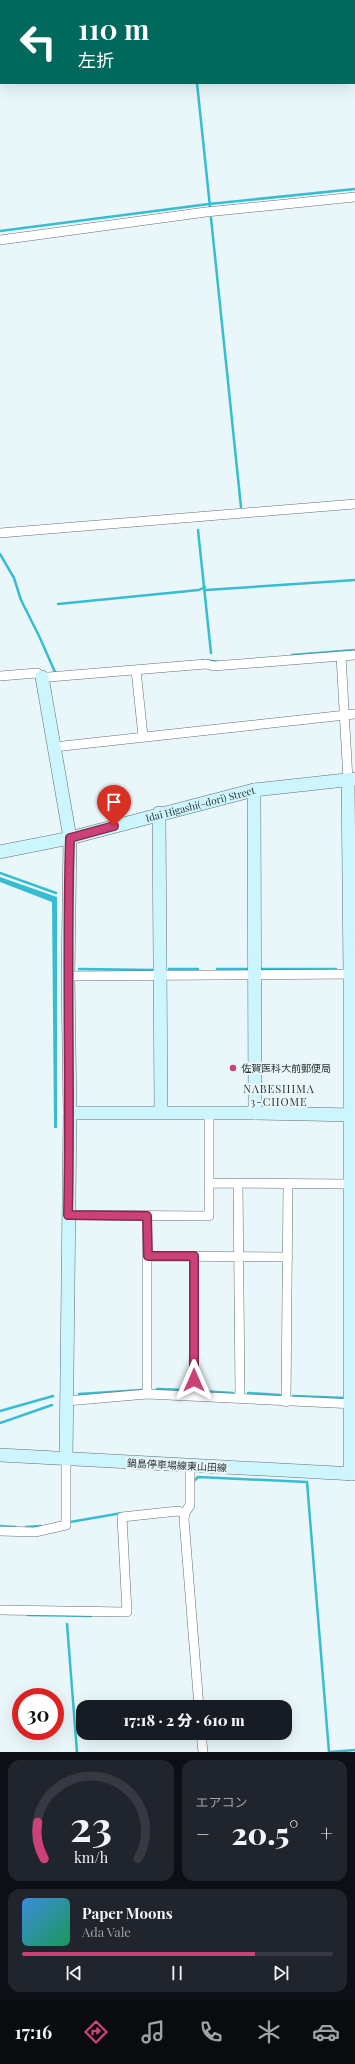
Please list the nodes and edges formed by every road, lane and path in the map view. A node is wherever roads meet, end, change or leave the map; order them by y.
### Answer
1 (355, 197) edge
2 (0, 240) edge
3 (355, 504) edge
4 (0, 533) edge
5 (355, 655) edge
6 (341, 656) junction
7 (136, 670) junction
8 (0, 676) edge
9 (42, 677) junction
10 (355, 714) edge
11 (345, 715) junction
12 (143, 736) junction
13 (54, 747) junction
14 (352, 779) edge
15 (254, 790) junction
16 (159, 813) junction
17 (70, 838) junction
18 (352, 849) edge
19 (0, 852) edge
20 (353, 974) edge
21 (68, 976) junction
22 (160, 976) junction
23 (255, 976) junction
24 (161, 1112) junction
25 (70, 1113) junction
26 (209, 1113) junction
27 (255, 1113) junction
28 (352, 1115) edge
29 (210, 1183) junction
30 (238, 1183) junction
31 (288, 1184) junction
32 (349, 1184) junction
33 (68, 1215) junction
34 (147, 1216) junction
35 (148, 1256) junction
36 (194, 1256) junction
37 (239, 1256) junction
38 (288, 1257) junction
39 (352, 1284) edge
40 (147, 1394) junction
41 (194, 1396) junction
42 (240, 1398) junction
43 (68, 1401) junction
44 (286, 1402) junction
45 (352, 1404) edge
46 (0, 1455) edge
47 (66, 1459) junction
48 (190, 1466) junction
49 (352, 1474) edge
50 (185, 1513) junction
51 (0, 1531) edge
52 (0, 1610) edge
53 (198, 1700) edge
54 (202, 1740) edge
55 (203, 1752) edge

1 - 2 street
3 - 4 street
5 - 6 street
6 - 7 street
6 - 11 street
7 - 9 street
7 - 12 street
8 - 9 street
9 - 13 street
10 - 11 street
11 - 12 street
11 - 14 street
12 - 13 street
13 - 17 street
14 - 15 street, Idai Higashi(-dori) Street
14 - 18 street
15 - 16 street, Idai Higashi(-dori) Street
15 - 23 street
16 - 17 street, Idai Higashi(-dori) Street
16 - 22 street
17 - 19 street, Idai Higashi(-dori) Street
17 - 21 street
18 - 20 street
20 - 23 street
20 - 28 street
21 - 22 street
21 - 25 street
22 - 23 street
22 - 24 street
23 - 27 street
24 - 25 street
24 - 26 street
25 - 33 street
26 - 27 street
26 - 29 street
27 - 28 street
28 - 32 street
29 - 30 street
29 - 34 street
30 - 31 street
30 - 37 street
31 - 32 street
31 - 38 street
32 - 39 street
33 - 34 street
33 - 43 street
34 - 35 street
35 - 36 street
35 - 40 street
36 - 37 street
36 - 41 street
37 - 38 street
37 - 42 street
38 - 44 street
39 - 45 street
40 - 41 street
40 - 43 street
41 - 42 street
42 - 44 street
43 - 47 street
44 - 45 street
45 - 49 street
46 - 47 street, 鍋島停車場線東山田線
47 - 48 street, 鍋島停車場線東山田線
47 - 51 street
48 - 49 street, 鍋島停車場線東山田線
48 - 50 street
50 - 52 street
50 - 53 street
54 - 55 street

